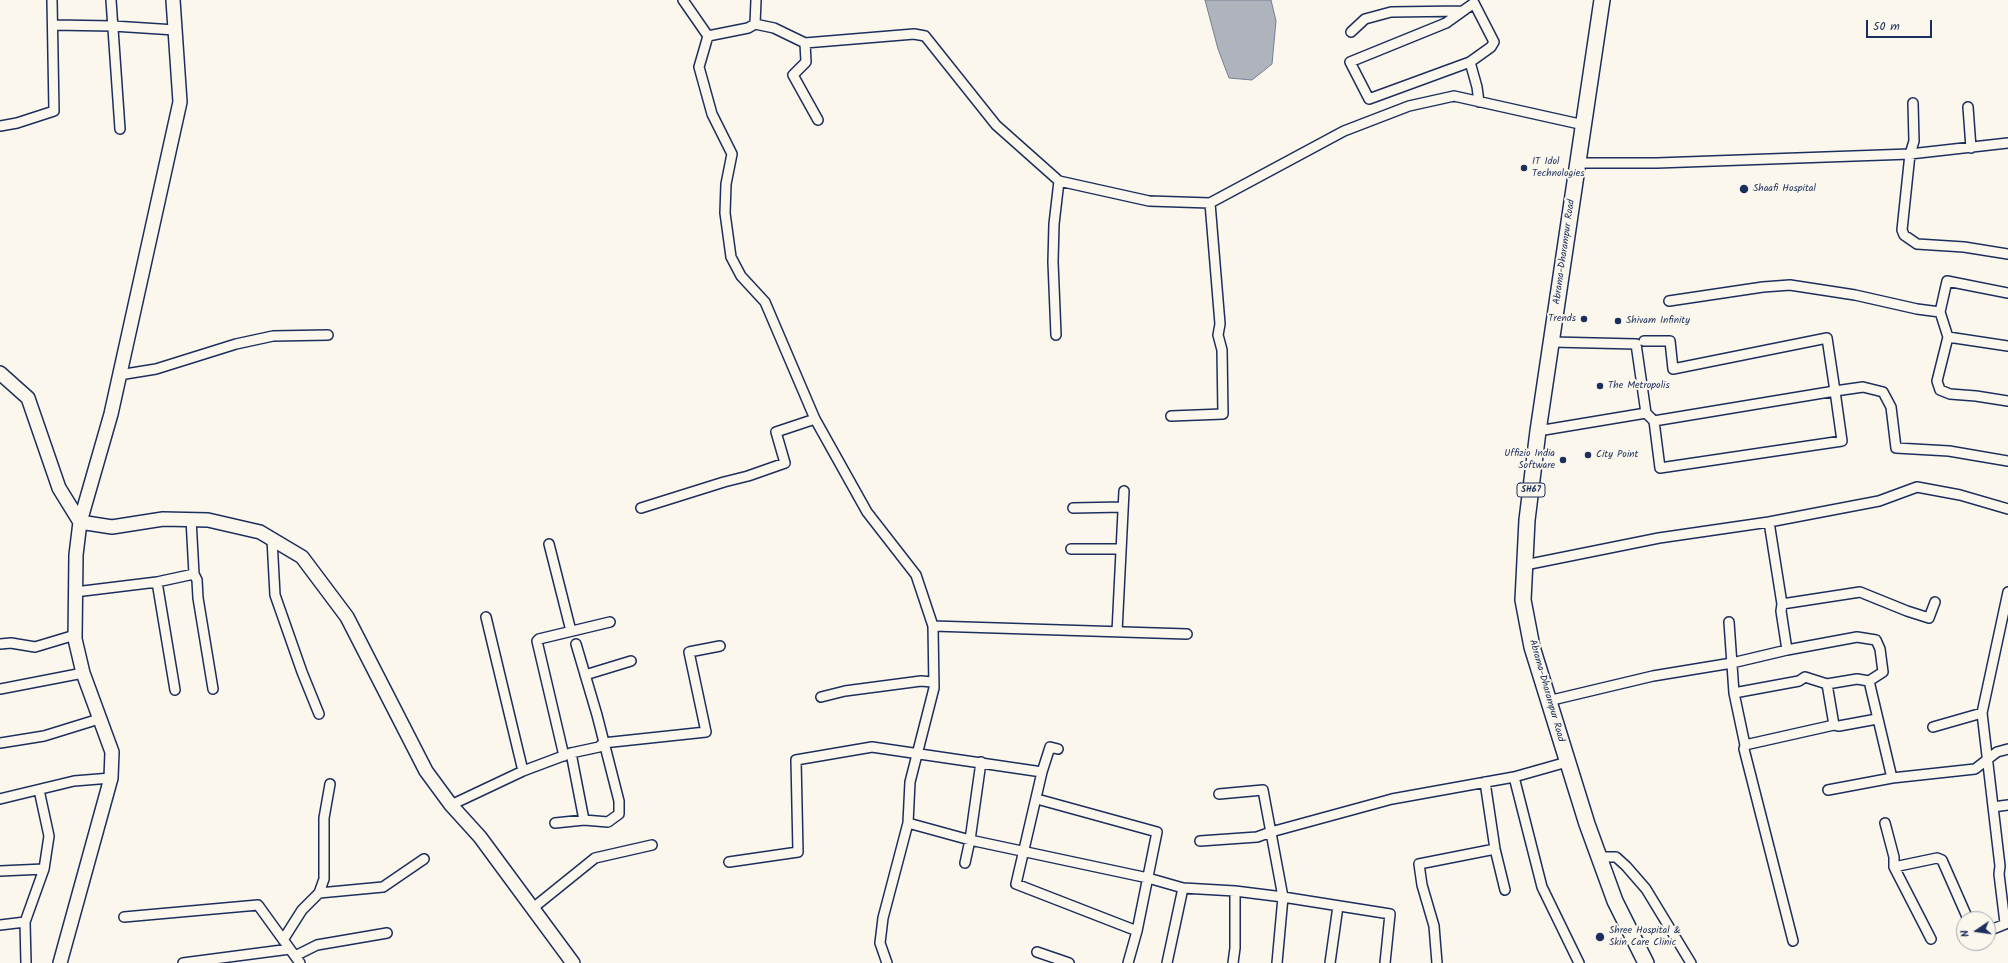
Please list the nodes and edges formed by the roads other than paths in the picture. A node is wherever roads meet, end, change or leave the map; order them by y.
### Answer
1 (52, 0) edge
2 (111, 0) edge
3 (173, 0) edge
4 (683, 0) edge
5 (756, 0) edge
6 (1602, 0) edge
7 (1463, 11) junction
8 (755, 24) junction
9 (53, 25) junction
10 (113, 26) junction
11 (175, 30) junction
12 (1351, 32) dead end
13 (708, 36) junction
14 (805, 43) junction
15 (1470, 62) junction
16 (1479, 102) junction
17 (1912, 103) dead end
18 (1968, 107) dead end
19 (818, 120) dead end
20 (0, 126) edge
21 (1584, 126) junction
22 (120, 128) dead end
23 (2008, 143) edge
24 (1971, 148) junction
25 (1910, 154) junction
26 (1578, 162) junction
27 (1059, 181) junction
28 (1210, 203) junction
29 (2008, 252) edge
30 (2008, 293) edge
31 (1669, 301) dead end
32 (1940, 312) junction
33 (1056, 335) dead end
34 (328, 336) dead end
35 (1948, 337) junction
36 (1644, 341) dead end
37 (1552, 342) junction
38 (2008, 346) edge
39 (0, 374) edge
40 (120, 375) junction
41 (1835, 391) junction
42 (2008, 401) edge
43 (1646, 413) junction
44 (1171, 416) dead end
45 (815, 419) junction
46 (1654, 421) junction
47 (1538, 431) junction
48 (2008, 461) edge
49 (1124, 491) dead end
50 (1123, 507) junction
51 (641, 508) dead end
52 (1073, 508) dead end
53 (2008, 509) edge
54 (191, 519) junction
55 (80, 522) junction
56 (1769, 522) junction
57 (272, 539) junction
58 (549, 544) dead end
59 (1070, 549) dead end
60 (1121, 550) junction
61 (1525, 565) junction
62 (194, 574) junction
63 (157, 582) junction
64 (75, 592) junction
65 (2008, 592) edge
66 (1935, 602) dead end
67 (1782, 604) junction
68 (486, 617) dead end
69 (610, 622) dead end
70 (1729, 622) dead end
71 (933, 626) junction
72 (571, 631) junction
73 (1117, 632) junction
74 (1187, 634) dead end
75 (76, 635) junction
76 (0, 644) edge
77 (576, 644) dead end
78 (720, 646) dead end
79 (1787, 650) junction
80 (631, 661) dead end
81 (1732, 663) junction
82 (83, 673) junction
83 (585, 675) junction
84 (1869, 681) junction
85 (932, 682) junction
86 (1827, 684) junction
87 (0, 689) edge
88 (213, 689) dead end
89 (175, 690) dead end
90 (1734, 693) junction
91 (821, 697) dead end
92 (1548, 701) junction
93 (319, 714) dead end
94 (1982, 714) junction
95 (99, 719) junction
96 (1877, 719) junction
97 (1834, 725) junction
98 (1933, 727) dead end
99 (0, 743) edge
100 (604, 743) junction
101 (1745, 745) junction
102 (1058, 748) dead end
103 (2008, 749) edge
104 (568, 754) junction
105 (916, 754) junction
106 (1987, 761) junction
107 (981, 762) junction
108 (1567, 762) junction
109 (523, 771) junction
110 (1042, 772) junction
111 (1514, 777) junction
112 (111, 778) junction
113 (1892, 778) junction
114 (1485, 782) junction
115 (330, 784) dead end
116 (39, 790) junction
117 (1828, 790) dead end
118 (1219, 794) dead end
119 (0, 799) edge
120 (1037, 799) junction
121 (451, 805) junction
122 (2008, 805) edge
123 (1994, 807) junction
124 (584, 820) junction
125 (555, 823) dead end
126 (908, 823) junction
127 (1885, 823) dead end
128 (1271, 832) junction
129 (970, 840) junction
130 (1200, 841) dead end
131 (652, 845) dead end
132 (1495, 849) junction
133 (1025, 852) junction
134 (1599, 857) junction
135 (424, 859) dead end
136 (729, 862) dead end
137 (965, 863) dead end
138 (2004, 865) edge
139 (1894, 867) junction
140 (44, 869) junction
141 (0, 871) edge
142 (1148, 878) junction
143 (1183, 888) junction
144 (1505, 890) dead end
145 (1235, 891) junction
146 (319, 893) junction
147 (1283, 897) junction
148 (1338, 906) junction
149 (533, 908) junction
150 (1964, 911) edge
151 (124, 917) dead end
152 (25, 922) junction
153 (2006, 923) edge
154 (0, 925) edge
155 (1996, 927) edge
156 (1137, 931) junction
157 (387, 933) dead end
158 (1931, 939) dead end
159 (284, 940) junction
160 (1793, 941) dead end
161 (1037, 952) dead end
162 (295, 956) edge
163 (26, 963) edge
164 (60, 963) edge
165 (183, 963) edge
166 (573, 963) edge
167 (887, 963) edge
168 (1069, 963) edge
169 (1128, 963) edge
170 (1167, 963) edge
171 (1233, 963) edge
172 (1277, 963) edge
173 (1330, 963) edge
174 (1386, 963) edge
175 (1437, 963) edge
176 (1579, 963) edge
177 (1646, 963) edge
178 (1691, 963) edge

1 - 9 street
2 - 10 street
3 - 11 street
4 - 13 street
5 - 8 street
6 - 21 main road, Abrama-Dharampur Road / SH67
7 - 12 street
7 - 15 street
7 - 15 street
8 - 13 street
8 - 14 street
9 - 10 street
9 - 20 street
10 - 11 street
10 - 22 street
11 - 40 street
13 - 45 street
14 - 19 street
14 - 27 street
15 - 16 street
16 - 21 street
16 - 28 street
17 - 25 street
18 - 24 street
21 - 26 main road, Abrama-Dharampur Road / SH67
23 - 24 street
24 - 25 street
25 - 26 street
25 - 29 street
26 - 37 main road, Abrama-Dharampur Road / SH67
27 - 28 street
27 - 33 street
28 - 44 street
30 - 32 street
31 - 32 street
32 - 35 street
34 - 40 street
35 - 38 street
35 - 42 street
36 - 41 street
37 - 43 street
37 - 47 main road, Abrama-Dharampur Road / SH67
39 - 55 street
40 - 55 street
41 - 46 street
41 - 46 street
41 - 48 street
43 - 46 street
43 - 47 street
45 - 51 street
45 - 71 street
47 - 61 main road, Abrama-Dharampur Road / SH67
49 - 50 street
50 - 52 street
50 - 60 street
53 - 56 street
54 - 55 street
54 - 57 street
54 - 62 street
55 - 64 street
56 - 61 street
56 - 67 street
57 - 93 street
57 - 121 street
58 - 72 street
59 - 60 street
60 - 73 street
61 - 92 main road, Abrama-Dharampur Road / SH67
62 - 63 street
62 - 88 street
63 - 64 street
63 - 89 street
64 - 75 street
65 - 94 street
66 - 67 street
67 - 79 street
68 - 109 street
69 - 72 street
70 - 81 street
71 - 73 street
71 - 85 street
72 - 104 street
73 - 74 street
75 - 76 street
75 - 82 street
77 - 83 street
78 - 100 street
79 - 81 street
79 - 84 street
80 - 83 street
81 - 90 street
81 - 92 street
82 - 87 street
82 - 95 street
83 - 100 street
84 - 86 street
84 - 96 street
85 - 91 street
85 - 105 street
86 - 90 street
86 - 97 street
90 - 101 street
92 - 108 main road, Abrama-Dharampur Road / SH67
94 - 98 street
94 - 106 street
95 - 99 street
95 - 112 street
96 - 97 street
96 - 113 street
97 - 101 street
100 - 104 street
100 - 124 street
101 - 160 street
102 - 110 street
103 - 106 street
104 - 109 street
104 - 124 street
105 - 107 street
105 - 126 street
105 - 136 street
106 - 113 street
106 - 123 street
107 - 110 street
107 - 129 street
108 - 111 street
108 - 134 main road, Abrama-Dharampur Road / SH67
109 - 121 street
110 - 120 street
111 - 114 street
111 - 176 street
112 - 116 street
112 - 164 street
113 - 117 street
114 - 128 street
114 - 132 street
115 - 146 street
116 - 119 street
116 - 140 street
118 - 128 street
120 - 133 street
120 - 142 street
121 - 149 street
122 - 123 street
123 - 138 street
124 - 125 street
126 - 129 street
126 - 167 street
127 - 139 street
128 - 130 street
128 - 147 street
129 - 133 street
129 - 137 street
131 - 149 street
132 - 144 street
132 - 175 street
133 - 142 street
133 - 156 street
134 - 177 main road, Abrama-Dharampur Road / SH67
134 - 178 street
135 - 146 street
138 - 153 street
139 - 150 street
139 - 158 street
140 - 141 street
140 - 152 street
142 - 143 street
142 - 156 street
143 - 145 street
143 - 170 street
145 - 147 street
145 - 171 street
146 - 159 street
147 - 148 street
147 - 172 street
148 - 173 street
148 - 174 street
149 - 166 street
151 - 159 street
152 - 154 street
152 - 163 street
153 - 155 street
156 - 169 street
157 - 162 street
159 - 162 street
161 - 168 street
162 - 165 street

